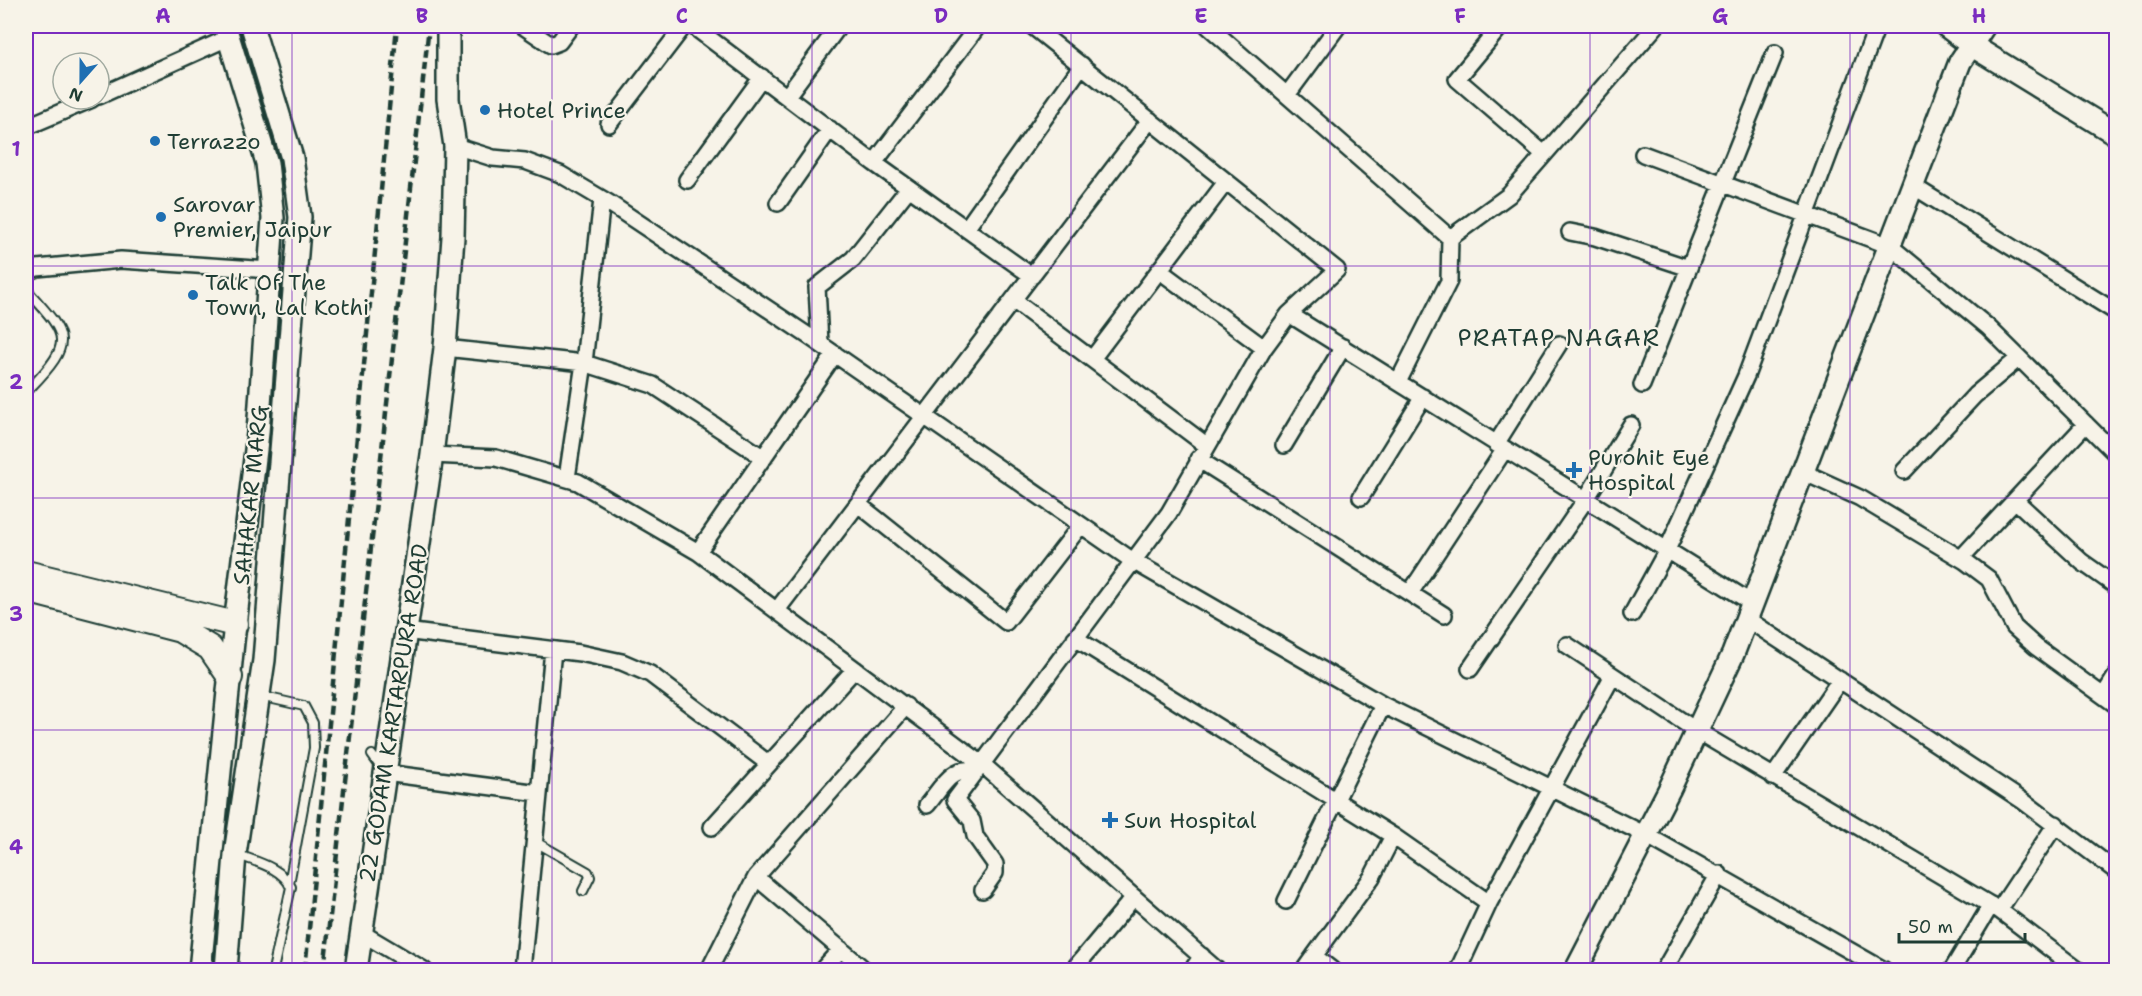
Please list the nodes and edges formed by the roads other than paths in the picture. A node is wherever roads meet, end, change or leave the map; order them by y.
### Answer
1 (252, 26) edge
2 (448, 26) edge
3 (523, 26) edge
4 (571, 26) edge
5 (684, 26) edge
6 (839, 26) edge
7 (978, 26) edge
8 (1032, 26) edge
9 (1208, 26) edge
10 (1338, 26) edge
11 (1501, 26) edge
12 (1656, 26) edge
13 (1876, 26) edge
14 (1947, 26) edge
15 (1984, 26) edge
16 (702, 28) edge
17 (227, 31) edge
18 (1971, 45) junction
19 (1775, 53) dead end
20 (1082, 65) junction
21 (762, 77) junction
22 (111, 90) edge
23 (1287, 95) junction
24 (787, 96) junction
25 (64, 111) edge
26 (1150, 120) junction
27 (609, 124) dead end
28 (26, 127) edge
29 (830, 129) junction
30 (2116, 134) edge
31 (455, 146) junction
32 (1544, 154) junction
33 (1643, 154) dead end
34 (874, 163) junction
35 (687, 180) dead end
36 (1226, 182) junction
37 (1721, 184) junction
38 (1912, 186) junction
39 (909, 188) junction
40 (602, 199) junction
41 (778, 203) dead end
42 (1805, 216) junction
43 (966, 229) junction
44 (1570, 232) dead end
45 (1450, 238) junction
46 (1890, 246) junction
47 (1689, 268) junction
48 (270, 270) junction
49 (1160, 271) junction
50 (26, 272) edge
51 (1032, 276) junction
52 (26, 289) edge
53 (1013, 300) junction
54 (2116, 312) edge
55 (1289, 314) junction
56 (820, 344) junction
57 (1559, 344) dead end
58 (1343, 347) junction
59 (445, 348) junction
60 (1264, 348) junction
61 (835, 354) junction
62 (2019, 358) junction
63 (1092, 359) junction
64 (584, 363) junction
65 (1398, 382) junction
66 (1642, 385) dead end
67 (31, 387) dead end
68 (1423, 397) junction
69 (925, 416) junction
70 (2086, 424) junction
71 (1631, 425) dead end
72 (1206, 445) junction
73 (1284, 445) dead end
74 (1501, 446) junction
75 (2116, 454) edge
76 (432, 455) junction
77 (764, 458) junction
78 (1198, 459) junction
79 (1904, 471) dead end
80 (1803, 472) junction
81 (567, 478) junction
82 (1361, 496) dead end
83 (1586, 499) junction
84 (2015, 500) junction
85 (858, 504) junction
86 (1081, 525) junction
87 (1667, 550) junction
88 (698, 552) junction
89 (1961, 558) junction
90 (1133, 561) junction
91 (26, 573) edge
92 (2116, 586) edge
93 (26, 590) edge
94 (1410, 594) junction
95 (777, 610) junction
96 (1750, 611) junction
97 (1632, 614) dead end
98 (1444, 615) dead end
99 (235, 624) junction
100 (405, 631) junction
101 (1075, 638) junction
102 (1567, 645) dead end
103 (553, 650) junction
104 (855, 669) junction
105 (1470, 669) dead end
106 (2116, 676) edge
107 (230, 677) junction
108 (1612, 677) junction
109 (1840, 680) junction
110 (258, 695) junction
111 (2104, 695) junction
112 (1383, 705) junction
113 (2116, 705) edge
114 (906, 706) junction
115 (1697, 731) junction
116 (372, 755) dead end
117 (769, 764) junction
118 (979, 768) junction
119 (385, 772) junction
120 (1773, 777) junction
121 (1552, 789) junction
122 (539, 793) junction
123 (1336, 802) junction
124 (927, 805) dead end
125 (2056, 824) junction
126 (712, 827) dead end
127 (1646, 835) junction
128 (1393, 836) junction
129 (534, 841) junction
130 (235, 854) junction
131 (2116, 871) edge
132 (1719, 874) junction
133 (756, 877) junction
134 (289, 884) junction
135 (983, 890) dead end
136 (583, 891) dead end
137 (1134, 897) junction
138 (1286, 901) dead end
139 (1489, 903) junction
140 (1995, 908) junction
141 (360, 932) junction
142 (841, 949) junction
143 (1202, 956) junction
144 (1314, 956) junction
145 (200, 970) edge
146 (226, 970) edge
147 (273, 970) edge
148 (356, 970) edge
149 (424, 970) edge
150 (522, 970) edge
151 (709, 970) edge
152 (822, 970) edge
153 (865, 970) edge
154 (1073, 970) edge
155 (1192, 970) edge
156 (1217, 970) edge
157 (1304, 970) edge
158 (1332, 970) edge
159 (1458, 970) edge
160 (1576, 970) edge
161 (1666, 970) edge
162 (1884, 970) edge
163 (1952, 970) edge
164 (2078, 970) edge

1 - 110 street, SAHAKAR MARG
2 - 31 street, 22 GODAM KARTARPURA ROAD
3 - 4 street
5 - 27 street
6 - 24 street
7 - 34 street
8 - 20 street
9 - 23 street
10 - 23 street
11 - 32 street
12 - 32 street
13 - 42 street
14 - 18 street
15 - 18 street
16 - 21 street
17 - 22 street
17 - 48 street, SAHAKAR MARG
18 - 30 street
18 - 38 street
19 - 37 street
20 - 26 street
20 - 43 street
21 - 24 street
21 - 35 street
23 - 45 street
24 - 29 street
25 - 28 street
26 - 36 street
26 - 51 street
29 - 34 street
29 - 41 street
31 - 40 street
31 - 59 street, 22 GODAM KARTARPURA ROAD
32 - 45 street
33 - 37 street
34 - 39 street
36 - 49 street
36 - 55 street
37 - 42 street
37 - 47 street
38 - 46 street
38 - 54 street
39 - 43 street
39 - 56 street
40 - 56 street
40 - 64 street
42 - 46 street
42 - 87 street
43 - 51 street
44 - 47 street
45 - 65 street
46 - 62 street
46 - 80 street
47 - 66 street
48 - 50 street
48 - 99 street, SAHAKAR MARG
49 - 60 street
49 - 63 street
51 - 53 street
52 - 67 lane
53 - 63 street
53 - 69 street
55 - 58 street
55 - 60 street
56 - 61 street
57 - 74 street
58 - 65 street
58 - 73 street
59 - 64 street
59 - 76 street, 22 GODAM KARTARPURA ROAD
60 - 72 street
61 - 69 street
61 - 77 street
62 - 70 street
62 - 79 street
63 - 72 street
64 - 77 street
64 - 81 street
65 - 68 street
68 - 74 street
68 - 82 street
69 - 85 street
69 - 86 street
70 - 75 street
70 - 84 street
71 - 83 street
72 - 78 street
74 - 83 street
74 - 94 street
76 - 81 street
76 - 100 street, 22 GODAM KARTARPURA ROAD
77 - 88 street
78 - 90 street
78 - 94 street
80 - 89 street
80 - 96 street
81 - 88 street
83 - 87 street
83 - 105 street
84 - 89 street
84 - 92 street
85 - 86 street
85 - 95 street
86 - 90 street
87 - 96 street
87 - 97 street
88 - 95 street
89 - 111 street
90 - 101 street
90 - 112 street
91 - 99 main road
93 - 107 main road
94 - 98 street
95 - 104 street
96 - 109 street
96 - 115 street
99 - 107 street, SAHAKAR MARG
100 - 103 street
100 - 119 street, 22 GODAM KARTARPURA ROAD
101 - 118 street
101 - 123 street
102 - 108 street
103 - 117 street
103 - 122 street
104 - 114 street
104 - 117 street
106 - 111 street
107 - 145 street, SAHAKAR MARG
108 - 115 street
108 - 121 street
109 - 120 street
109 - 125 street
110 - 130 street, SAHAKAR MARG
110 - 134 lane
111 - 113 street
112 - 121 street
112 - 123 street
114 - 118 street
114 - 133 street
115 - 120 street
115 - 127 street
116 - 119 lane
117 - 126 street
118 - 124 street
118 - 135 street
118 - 137 street
119 - 122 street
119 - 141 street, 22 GODAM KARTARPURA ROAD
120 - 140 street
121 - 127 street
121 - 139 street
122 - 129 street
123 - 128 street
123 - 138 street
125 - 131 street
125 - 140 street
127 - 132 street
127 - 160 street
128 - 139 street
128 - 144 street
129 - 136 lane
129 - 150 street
130 - 134 lane
130 - 146 street, SAHAKAR MARG
132 - 161 street
132 - 162 street
133 - 142 street
133 - 151 street
134 - 147 lane
137 - 143 street
137 - 154 street
139 - 159 street
140 - 163 street
140 - 164 street
141 - 148 street, 22 GODAM KARTARPURA ROAD
141 - 149 street
142 - 152 street
142 - 153 street
143 - 155 street
143 - 156 street
144 - 157 street
144 - 158 street

